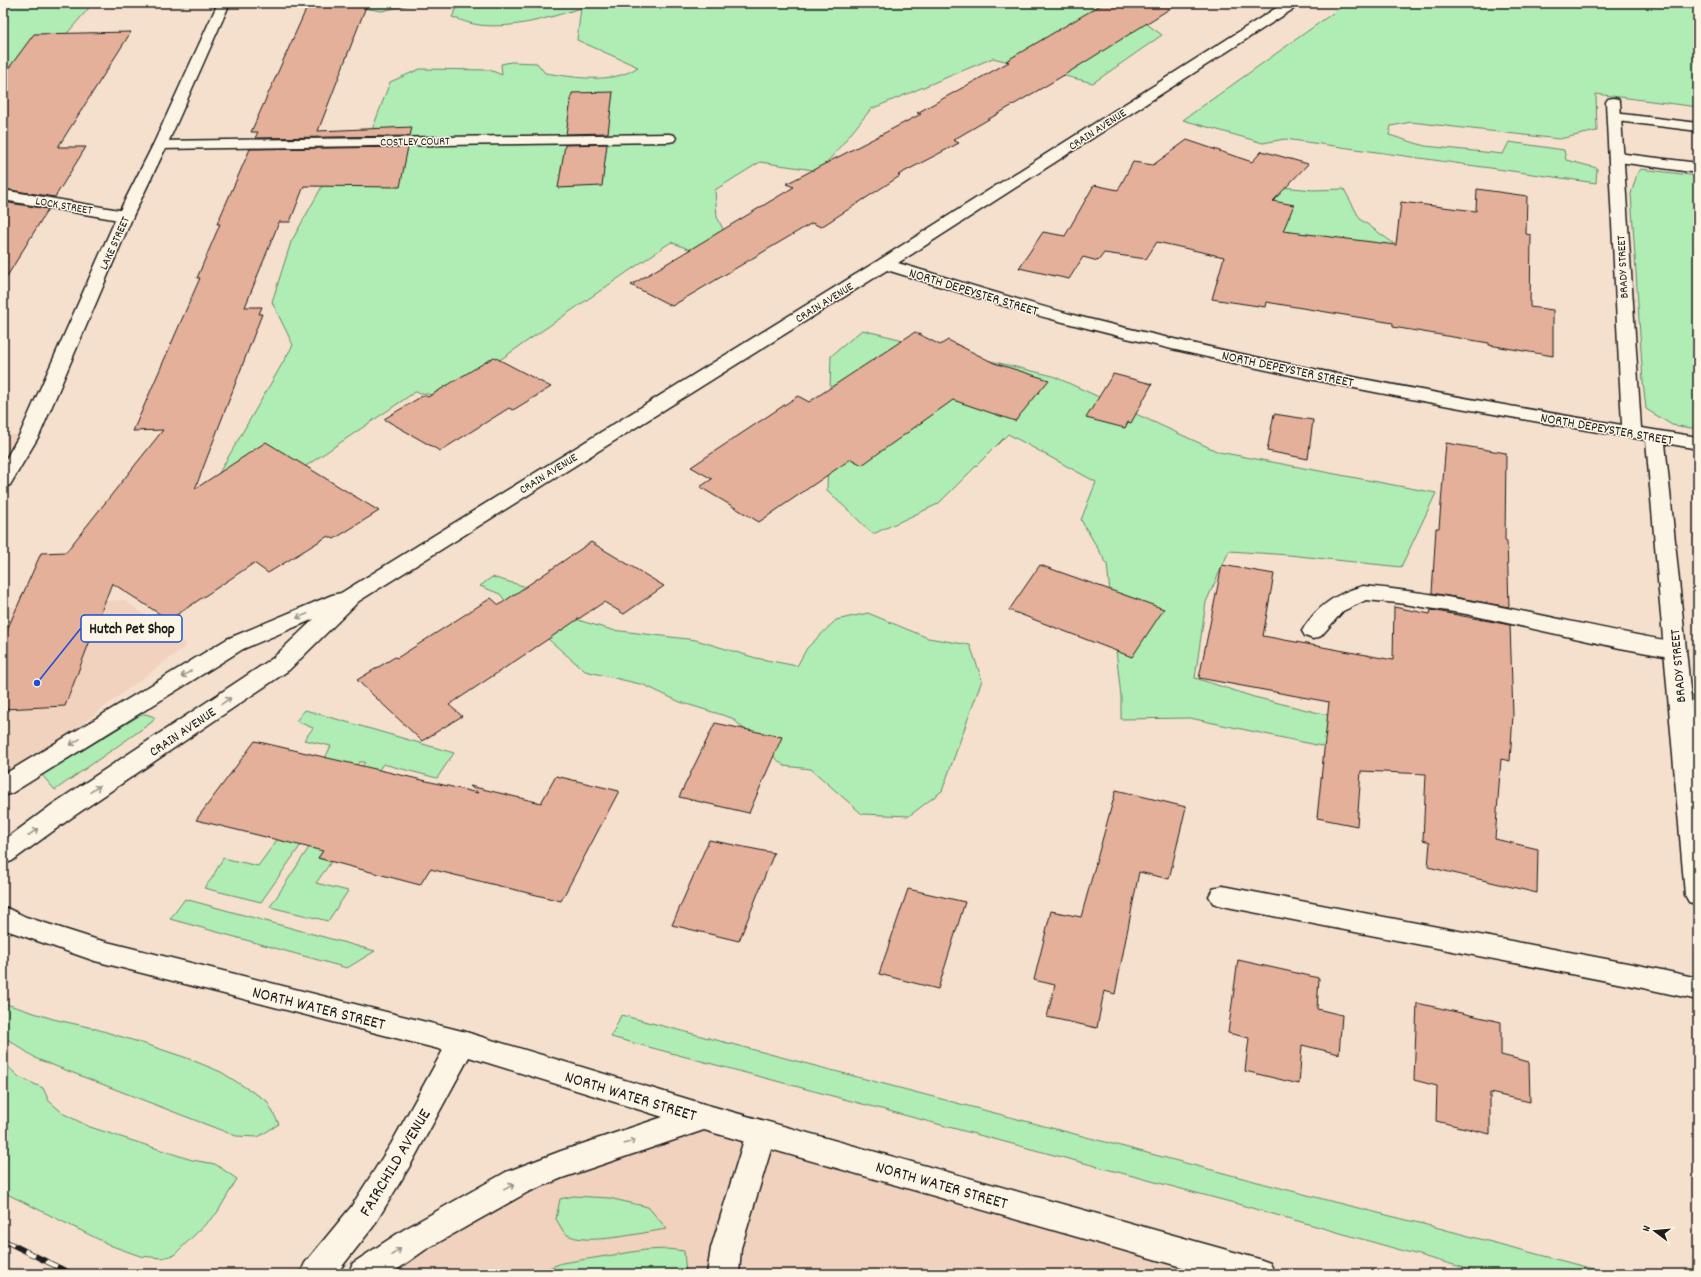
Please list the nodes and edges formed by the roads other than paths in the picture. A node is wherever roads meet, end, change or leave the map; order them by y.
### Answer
1 (224, 3) edge
2 (1293, 3) edge
3 (1698, 127) edge
4 (669, 138) dead end
5 (160, 145) junction
6 (1617, 158) junction
7 (1698, 168) edge
8 (3, 195) edge
9 (125, 216) junction
10 (886, 264) junction
11 (1632, 432) junction
12 (1655, 436) junction
13 (1698, 443) edge
14 (5, 474) edge
15 (351, 596) junction
16 (1314, 631) dead end
17 (1675, 650) junction
18 (3, 787) edge
19 (3, 854) edge
20 (1698, 895) edge
21 (1222, 896) dead end
22 (3, 917) edge
23 (1698, 989) edge
24 (462, 1043) junction
25 (704, 1117) junction
26 (761, 1133) junction
27 (316, 1274) edge
28 (364, 1274) edge
29 (723, 1274) edge
30 (1259, 1274) edge

1 - 5 street, LAKE STREET
2 - 10 street, CRAIN AVENUE
3 - 6 street, BRADY STREET
4 - 5 street, COSTLEY COURT
5 - 9 street, LAKE STREET
6 - 7 street
6 - 11 street, BRADY STREET
8 - 9 street, LOCK STREET
9 - 14 street, LAKE STREET
10 - 11 street, NORTH DEPEYSTER STREET
10 - 15 street, CRAIN AVENUE
11 - 12 street, NORTH DEPEYSTER STREET
12 - 13 street, NORTH DEPEYSTER STREET
12 - 17 street, BRADY STREET
15 -> 18 street, CRAIN AVENUE
19 -> 15 street, CRAIN AVENUE
16 - 17 street
17 - 20 street, BRADY STREET
21 - 23 street
22 - 24 street, NORTH WATER STREET
24 - 25 street, NORTH WATER STREET
24 - 27 street, FAIRCHILD AVENUE
25 - 26 street, NORTH WATER STREET
28 -> 25 street
26 - 29 street
26 - 30 street, NORTH WATER STREET

